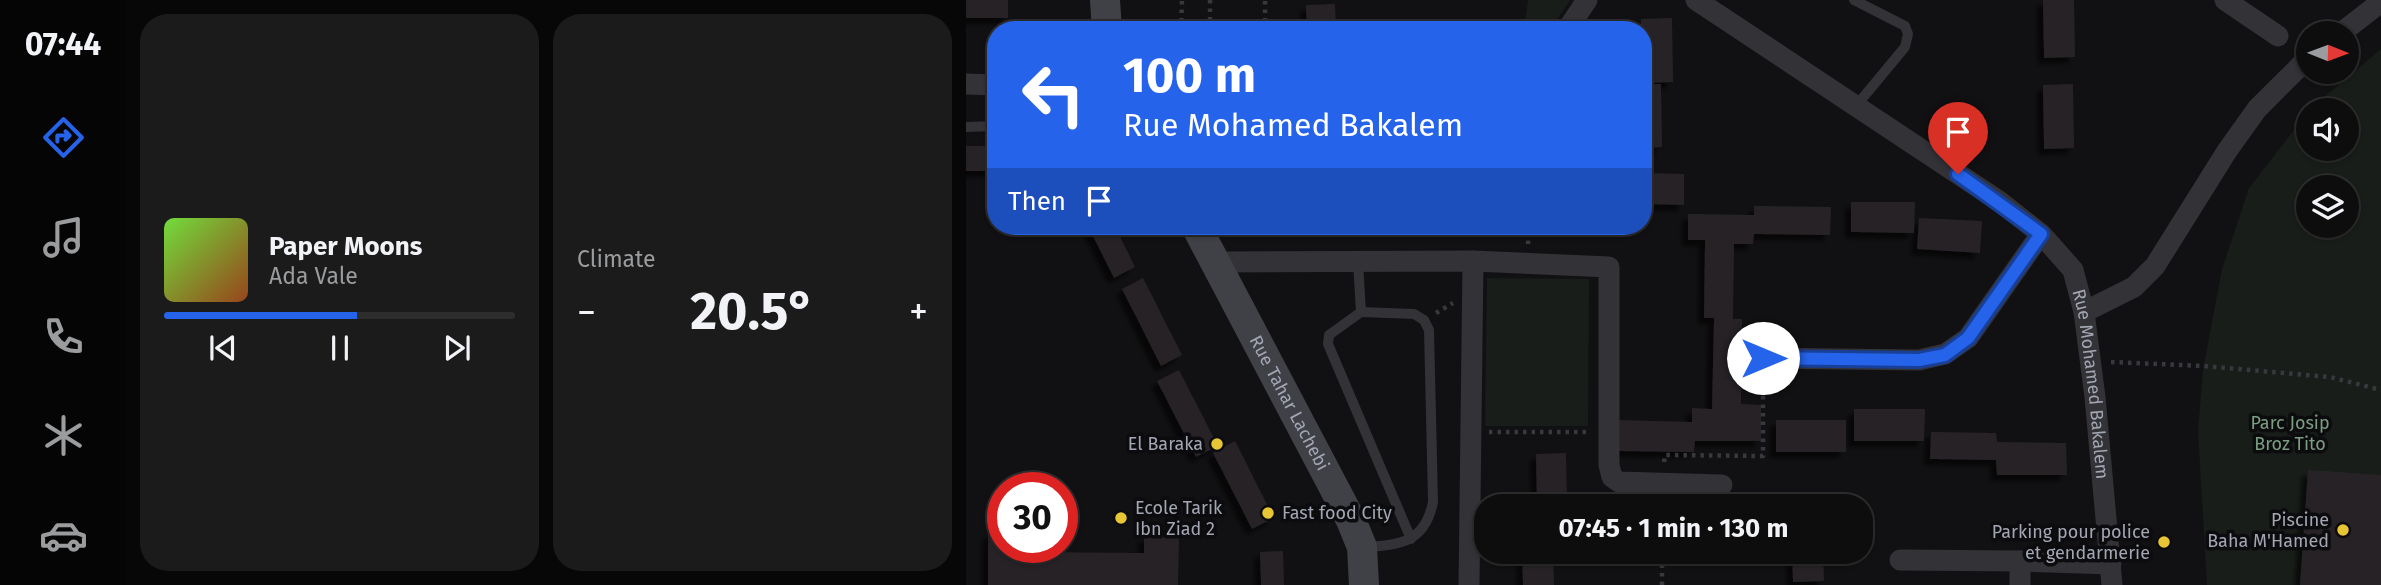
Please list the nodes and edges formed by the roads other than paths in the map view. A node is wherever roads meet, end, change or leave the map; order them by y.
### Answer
1 (1105, 0) edge
2 (1587, 0) edge
3 (1696, 0) edge
4 (1854, 0) edge
5 (2225, 0) edge
6 (2381, 2) edge
7 (1106, 21) edge
8 (1573, 21) edge
9 (2356, 21) edge
10 (2278, 36) dead end
11 (2296, 70) edge
12 (966, 84) edge
13 (987, 85) edge
14 (1856, 106) junction
15 (987, 126) edge
16 (966, 127) edge
17 (2041, 234) junction
18 (1201, 235) edge
19 (1474, 261) junction
20 (1216, 262) junction
21 (1358, 262) junction
22 (1361, 312) junction
23 (2084, 312) junction
24 (1763, 358) road end
25 (1722, 485) dead end
26 (1411, 539) junction
27 (1362, 547) junction
28 (1900, 560) dead end
29 (2020, 561) junction
30 (2112, 575) edge
31 (1364, 585) edge
32 (1469, 585) edge
33 (2020, 585) edge

1 - 7 street
2 - 8 street
3 - 14 street, Rue Mohamed Bakalem
4 - 14 lane
5 - 10 street
6 - 9 street
11 - 23 street
12 - 13 street
14 - 17 street, Rue Mohamed Bakalem
15 - 16 lane
17 - 23 street, Rue Mohamed Bakalem
17 - 24 street
18 - 20 street, Rue Tahar Lachebi
19 - 21 street
19 - 25 street
19 - 32 street
20 - 21 street
20 - 27 street, Rue Tahar Lachebi
21 - 22 lane
22 - 26 lane
22 - 26 lane
23 - 30 street, Rue Mohamed Bakalem
26 - 27 lane
27 - 31 street, Rue Tahar Lachebi
28 - 29 street
29 - 30 street
29 - 33 street

